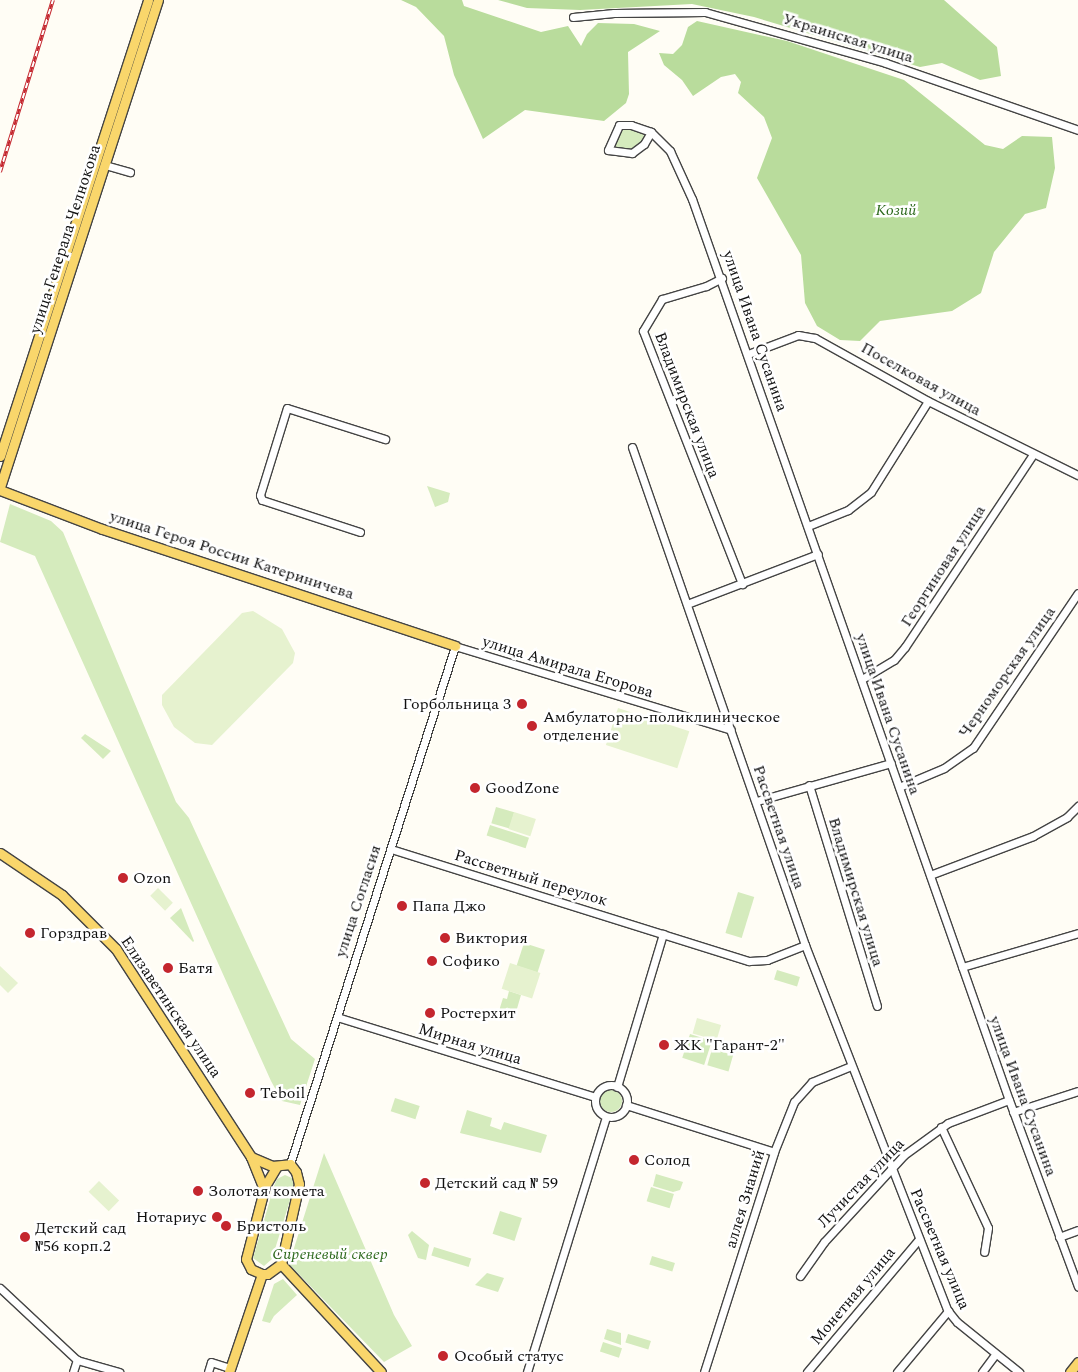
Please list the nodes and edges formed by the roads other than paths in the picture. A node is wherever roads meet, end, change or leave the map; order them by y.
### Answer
1 (148, 0) edge
2 (158, 0) edge
3 (573, 17) dead end
4 (1078, 130) edge
5 (651, 132) junction
6 (105, 165) junction
7 (130, 172) dead end
8 (722, 278) junction
9 (748, 354) junction
10 (928, 401) junction
11 (385, 439) dead end
12 (632, 447) dead end
13 (1033, 454) junction
14 (0, 456) edge
15 (1078, 475) edge
16 (0, 488) edge
17 (808, 526) junction
18 (360, 532) dead end
19 (818, 554) junction
20 (742, 584) junction
21 (1078, 593) edge
22 (687, 604) junction
23 (455, 646) junction
24 (862, 679) junction
25 (731, 730) junction
26 (891, 763) junction
27 (809, 785) junction
28 (899, 787) junction
29 (757, 801) junction
30 (1078, 806) edge
31 (391, 849) junction
32 (0, 853) edge
33 (930, 874) junction
34 (1078, 932) edge
35 (663, 934) junction
36 (805, 945) junction
37 (962, 968) junction
38 (878, 1006) dead end
39 (337, 1017) junction
40 (851, 1066) junction
41 (617, 1087) junction
42 (1078, 1091) edge
43 (595, 1097) junction
44 (1008, 1100) junction
45 (626, 1105) junction
46 (1013, 1112) junction
47 (606, 1117) junction
48 (941, 1127) junction
49 (774, 1152) junction
50 (251, 1157) junction
51 (290, 1164) junction
52 (278, 1166) junction
53 (891, 1168) junction
54 (264, 1190) junction
55 (1078, 1230) edge
56 (1059, 1237) junction
57 (919, 1238) junction
58 (984, 1252) dead end
59 (281, 1264) junction
60 (262, 1274) junction
61 (800, 1276) dead end
62 (1078, 1287) edge
63 (0, 1288) edge
64 (948, 1311) junction
65 (995, 1355) junction
66 (77, 1360) junction
67 (1078, 1362) edge
68 (229, 1370) edge
69 (73, 1372) edge
70 (119, 1372) edge
71 (208, 1372) edge
72 (381, 1372) edge
73 (526, 1372) edge
74 (704, 1372) edge
75 (807, 1372) edge
76 (897, 1372) edge
77 (982, 1372) edge
78 (1018, 1372) edge
79 (1070, 1372) edge

1 - 14 main road, улица Генерала Челнокова
2 - 6 main road, улица Генерала Челнокова
3 - 4 street, Украинская улица
5 - 5 street
5 - 8 street, улица Ивана Сусанина
6 - 7 street
6 - 16 main road, улица Генерала Челнокова
8 - 9 street, улица Ивана Сусанина
8 - 20 street, Владимирская улица
9 - 10 street, Поселковая улица
9 - 17 street, улица Ивана Сусанина
10 - 13 street, Поселковая улица
10 - 17 street
11 - 18 street
12 - 22 street, Рассветная улица
13 - 15 street, Поселковая улица
13 - 24 street, Георгиновая улица
16 - 23 main road, улица Героя России Катериничева
17 - 19 street, улица Ивана Сусанина
19 - 20 street
19 - 24 street, улица Ивана Сусанина
20 - 22 street
21 - 28 street, Черноморская улица
22 - 25 street, Рассветная улица
23 - 25 street, улица Амирала Егорова
23 - 31 street, улица Согласия
24 - 26 street, улица Ивана Сусанина
25 - 29 street, Рассветная улица
26 - 27 street
26 - 28 street, улица Ивана Сусанина
27 - 29 street
27 - 38 street, Владимирская улица
28 - 33 street, улица Ивана Сусанина
29 - 36 street, Рассветная улица
30 - 33 street
31 - 35 street, Рассветный переулок
31 - 39 street, улица Согласия
32 - 50 main road, Елизаветинская улица
33 - 37 street, улица Ивана Сусанина
34 - 37 street
35 - 36 street, Рассветный переулок
35 - 41 street
36 - 40 street, Рассветная улица
37 - 44 street, улица Ивана Сусанина
39 - 43 street, Мирная улица
39 - 51 street, улица Согласия
40 - 49 street, аллея Знаний
40 - 53 street, Рассветная улица
41 - 43 street
41 - 45 street
42 - 46 street
43 - 47 street
44 - 46 street, улица Ивана Сусанина
44 - 48 street, Лучистая улица
45 - 47 street
45 - 49 street
46 - 56 street, улица Ивана Сусанина
47 - 73 street
48 - 53 street, Лучистая улица
48 - 58 street
49 - 74 street, аллея Знаний
50 - 52 main road
50 - 54 main road, Елизаветинская улица
51 - 52 main road
51 - 59 main road
52 - 54 main road
53 - 57 street, Рассветная улица
53 - 61 street, Лучистая улица
54 - 60 main road
55 - 56 street
56 - 62 street, улица Ивана Сусанина
57 - 64 street, Рассветная улица
57 - 75 street, Монетная улица
59 - 60 main road
59 - 72 main road
60 - 68 main road
63 - 66 street
64 - 65 street, Рассветная улица
64 - 76 street
65 - 77 street
65 - 78 street, Рассветная улица
66 - 69 street
66 - 70 street
67 - 79 main road
68 - 71 street

